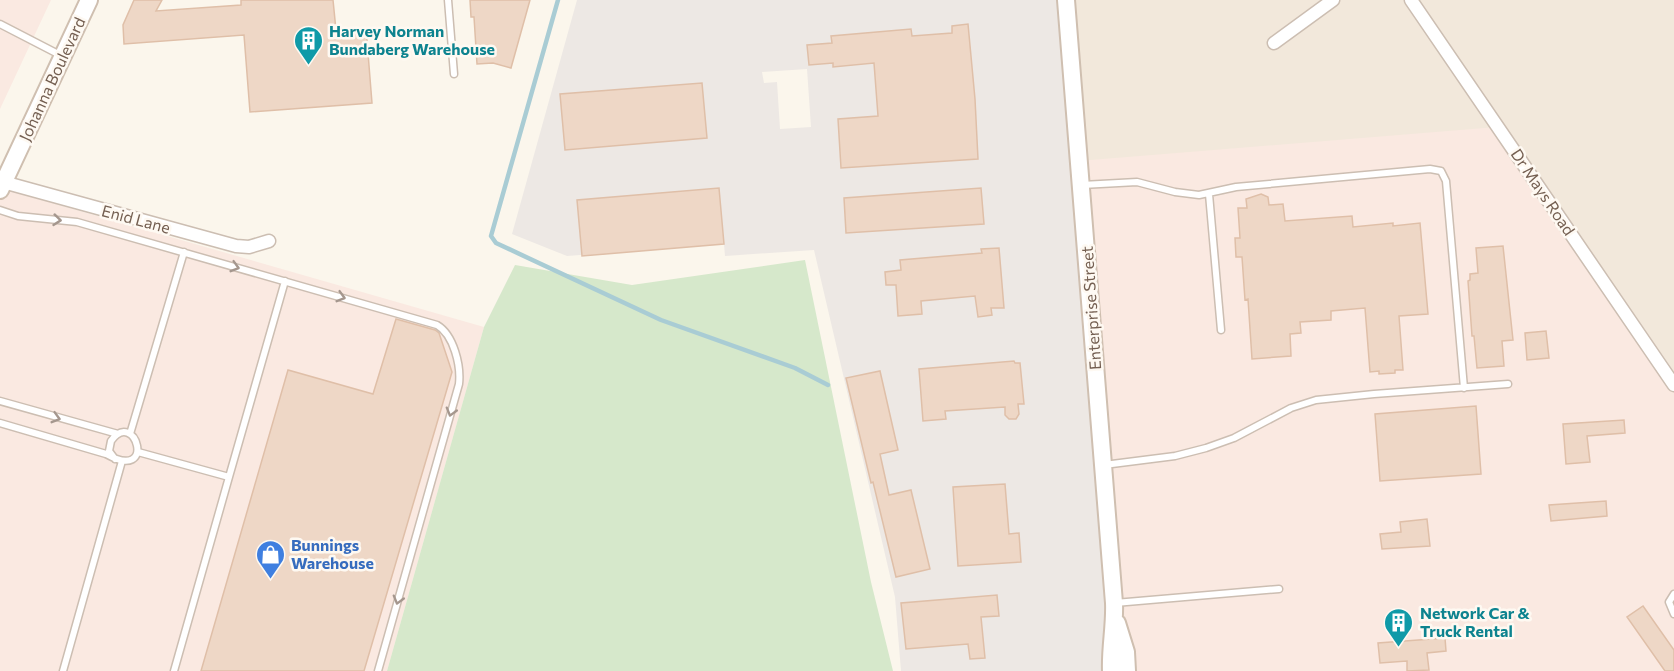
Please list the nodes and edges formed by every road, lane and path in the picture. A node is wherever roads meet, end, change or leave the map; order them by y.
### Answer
1 (89, 0) edge
2 (448, 0) edge
3 (1066, 0) edge
4 (1333, 0) edge
5 (1411, 0) edge
6 (0, 24) edge
7 (1274, 43) dead end
8 (63, 56) junction
9 (454, 74) dead end
10 (1081, 185) junction
11 (2, 186) edge
12 (1209, 194) junction
13 (0, 210) edge
14 (268, 241) dead end
15 (184, 252) junction
16 (285, 281) junction
17 (1221, 330) dead end
18 (1673, 381) edge
19 (1508, 384) dead end
20 (1464, 388) junction
21 (0, 401) edge
22 (0, 423) edge
23 (118, 434) junction
24 (130, 434) junction
25 (138, 452) junction
26 (115, 459) junction
27 (122, 462) junction
28 (1103, 465) junction
29 (229, 477) junction
30 (1279, 589) dead end
31 (1674, 594) edge
32 (1114, 610) junction
33 (1674, 614) edge
34 (63, 671) edge
35 (174, 671) edge
36 (378, 671) edge
37 (1111, 671) edge
38 (1127, 671) edge

1 - 8 street, Johanna Boulevard
2 - 9 lane
3 - 10 street, Enterprise Street
4 - 7 street
5 - 18 street, Dr Mays Road
6 - 8 lane
8 - 11 street, Johanna Boulevard
10 - 12 lane
10 - 28 street, Enterprise Street
11 - 14 street, Enid Lane
12 - 17 lane
12 - 20 lane
13 -> 15 lane
15 -> 16 lane
15 - 24 lane
16 - 29 lane
16 -> 36 lane
19 - 20 lane
20 - 28 lane
21 -> 23 lane
22 - 26 lane
23 - 24 lane
23 - 26 lane
24 - 25 lane
25 - 27 lane
25 - 29 lane
26 - 27 lane
27 - 34 lane
28 - 32 street, Enterprise Street
29 - 35 lane
30 - 32 lane
31 - 33 lane
32 - 37 street, Enterprise Street
32 - 38 street, Enterprise Street

